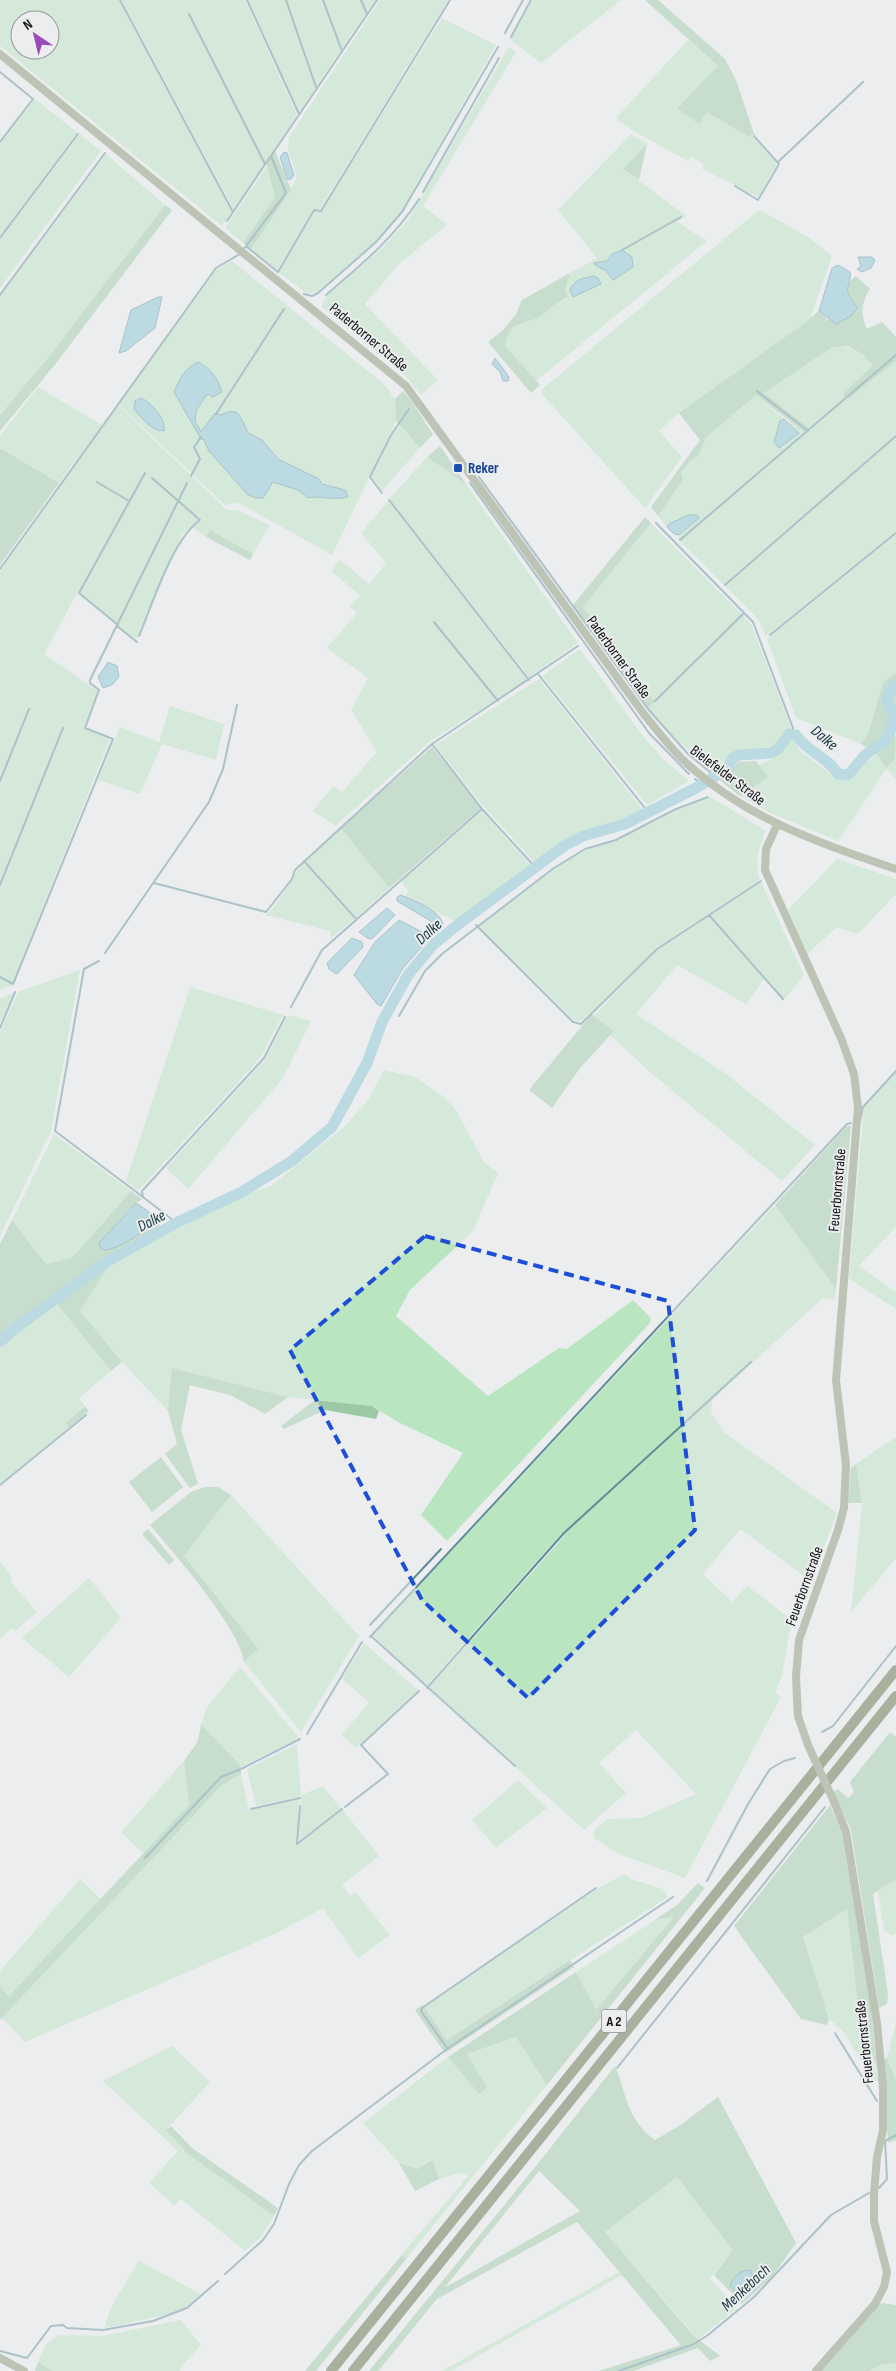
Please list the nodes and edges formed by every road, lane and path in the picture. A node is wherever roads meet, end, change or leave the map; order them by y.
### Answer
1 (0, 54) edge
2 (643, 714) joint
3 (777, 825) junction
4 (896, 869) edge
5 (896, 1670) edge
6 (896, 1696) edge
7 (0, 2358) edge
8 (24, 2371) edge
9 (331, 2371) edge
10 (353, 2371) edge
11 (816, 2371) edge

1 - 2 street, Paderborner Straße
2 - 3 street, Bielefelder Straße
3 - 4 street, Bielefelder Straße
3 - 11 street, Feuerbornstraße, bridge
5 - 9 highway, A 2
6 - 10 highway, A 2
7 - 8 street

